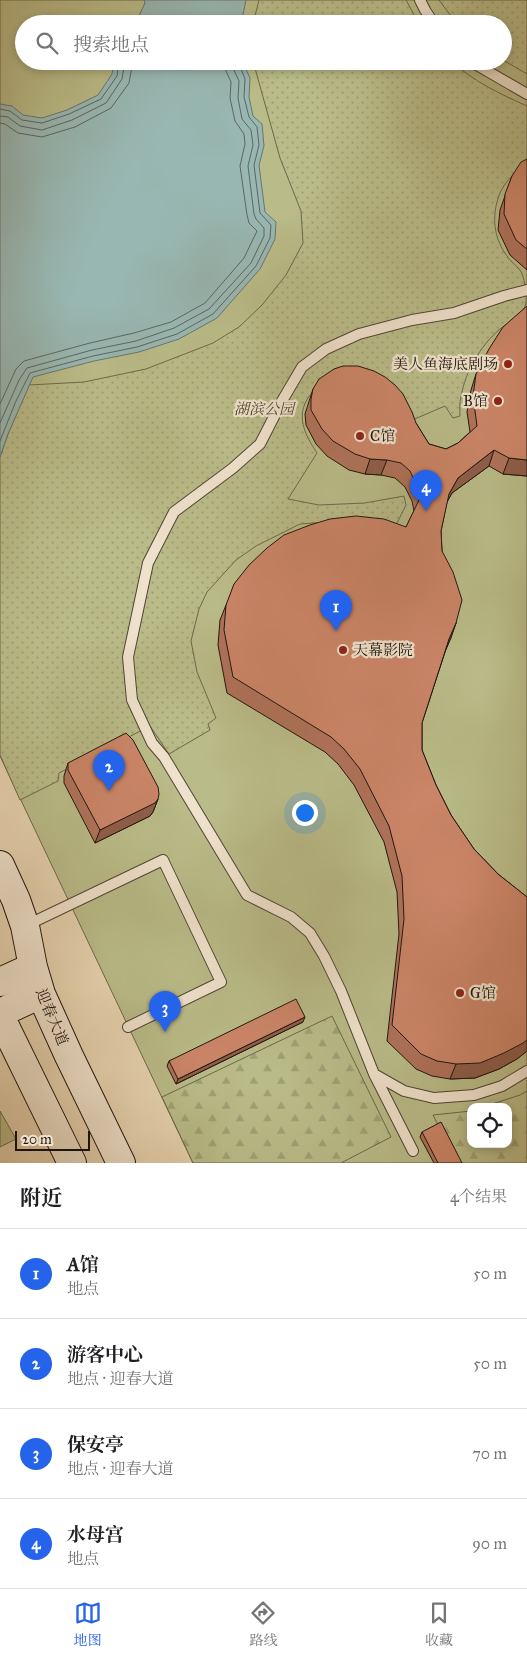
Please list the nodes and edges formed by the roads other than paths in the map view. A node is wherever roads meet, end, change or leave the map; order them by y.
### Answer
1 (420, 0) edge
2 (428, 15) edge
3 (486, 70) edge
4 (527, 94) edge
5 (527, 290) edge
6 (0, 865) edge
7 (25, 926) junction
8 (33, 967) junction
9 (0, 982) edge
10 (41, 994) junction
11 (0, 1014) edge
12 (128, 1027) dead end
13 (527, 1071) edge
14 (374, 1074) junction
15 (413, 1151) dead end
16 (72, 1163) edge
17 (121, 1163) edge

1 - 2 lane
3 - 4 lane
5 - 14 lane
6 - 7 main road, 迎春大道
7 - 8 main road, 迎春大道
7 - 12 lane
8 - 9 main road
8 - 10 main road, 迎春大道
10 - 11 main road
10 - 17 main road, 迎春大道
11 - 16 main road
13 - 14 lane
14 - 15 lane

